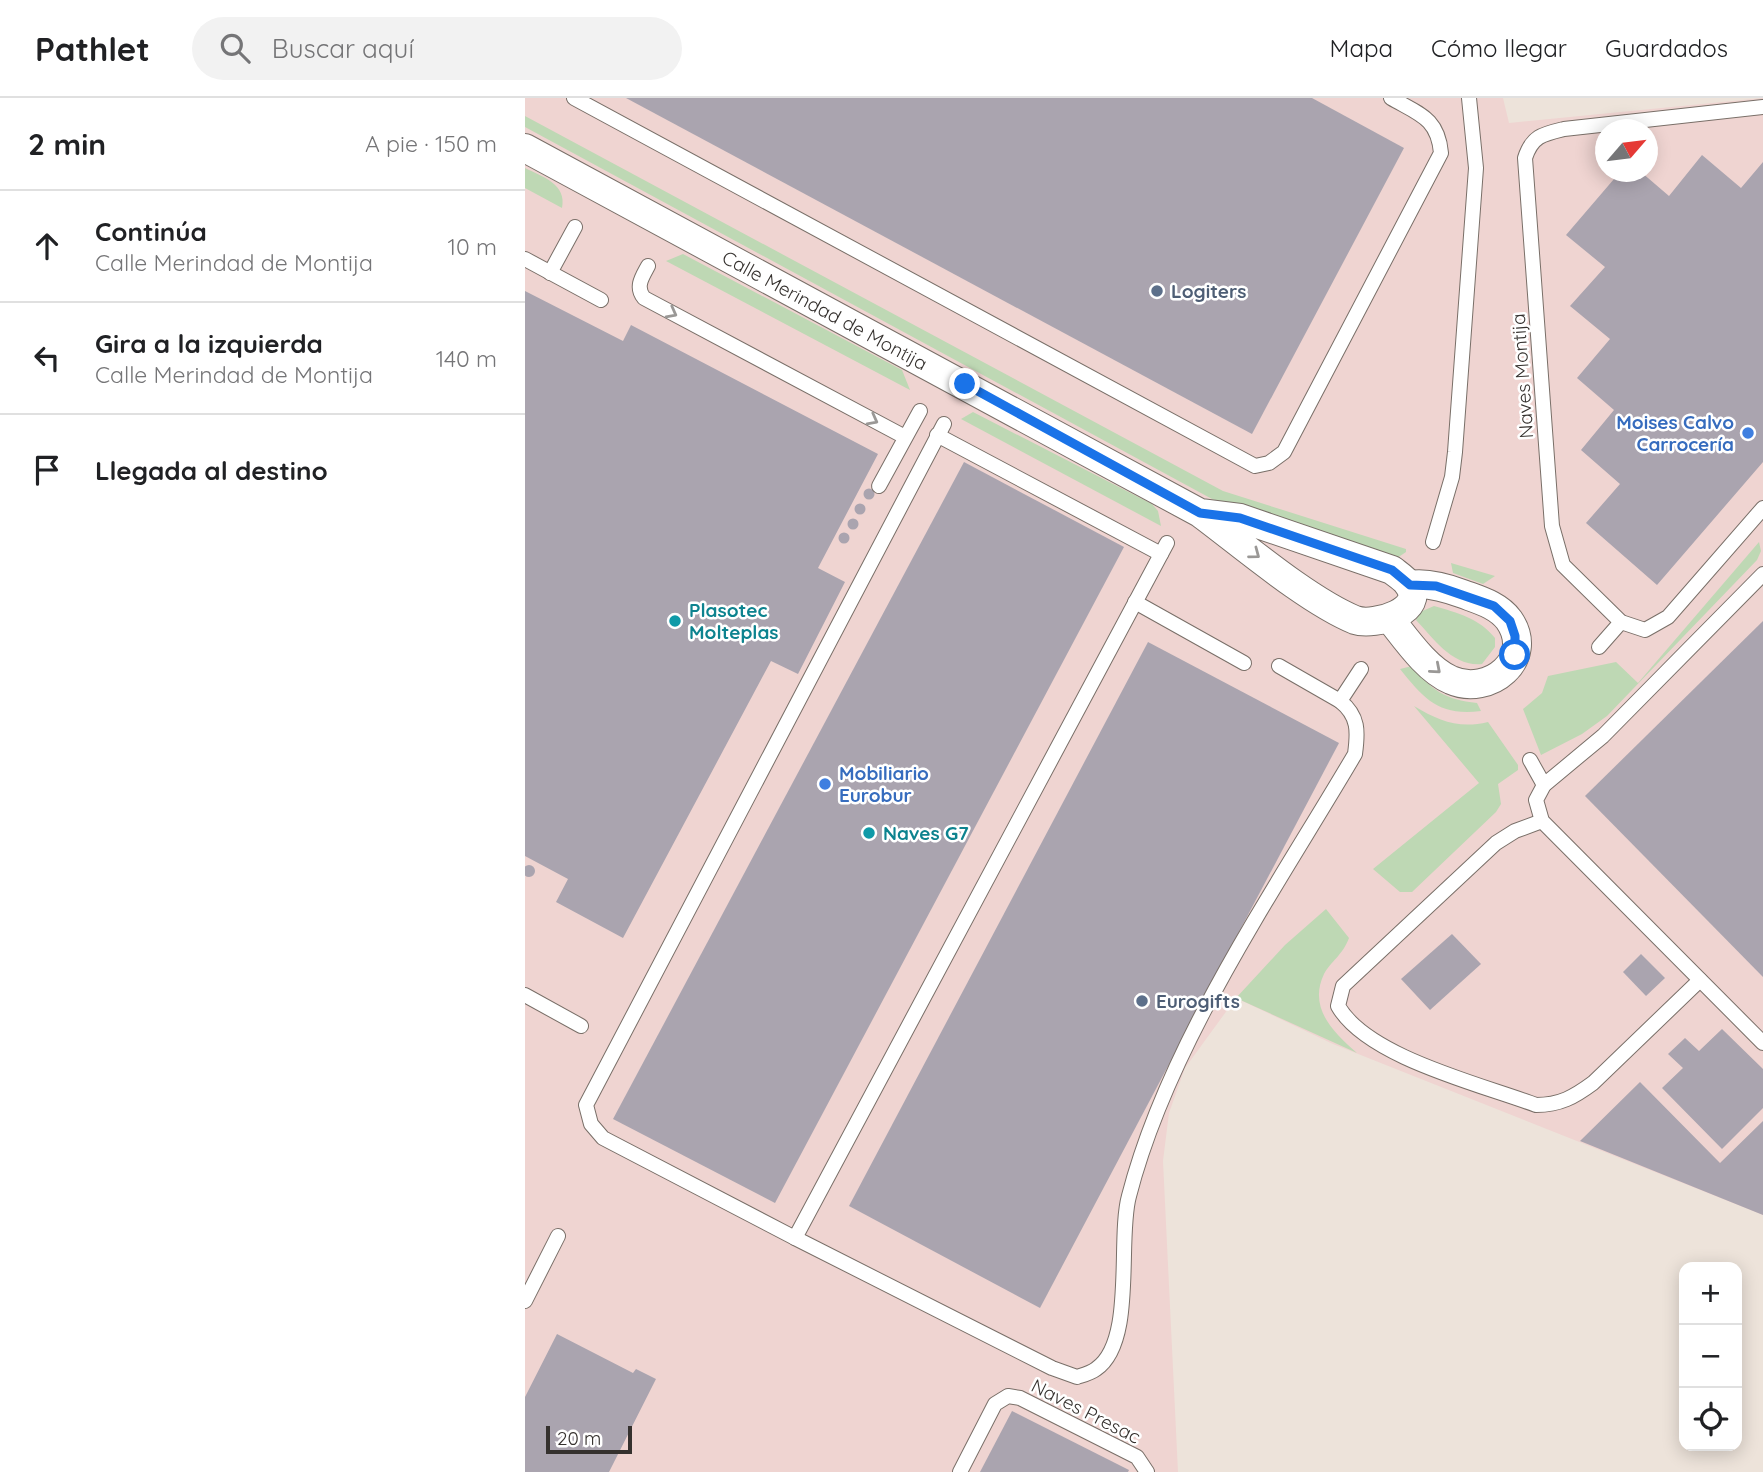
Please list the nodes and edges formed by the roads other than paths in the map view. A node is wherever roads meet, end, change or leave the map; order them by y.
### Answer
1 (575, 98) edge
2 (1391, 98) edge
3 (1469, 98) edge
4 (1763, 107) edge
5 (525, 148) edge
6 (575, 227) dead end
7 (525, 259) edge
8 (647, 266) dead end
9 (550, 273) junction
10 (601, 300) dead end
11 (920, 411) dead end
12 (905, 437) junction
13 (879, 486) dead end
14 (1763, 508) edge
15 (1200, 513) junction
16 (1433, 542) dead end
17 (1763, 574) edge
18 (1410, 585) junction
19 (1135, 602) junction
20 (1389, 619) junction
21 (1621, 622) junction
22 (1599, 648) dead end
23 (1244, 663) dead end
24 (1279, 666) dead end
25 (1361, 669) dead end
26 (1341, 701) junction
27 (1530, 760) dead end
28 (1544, 785) junction
29 (1542, 821) junction
30 (1700, 980) junction
31 (525, 995) edge
32 (581, 1026) dead end
33 (1763, 1043) edge
34 (558, 1236) dead end
35 (796, 1238) junction
36 (525, 1301) edge
37 (960, 1472) edge
38 (1147, 1472) edge

1 - 2 lane
3 - 16 lane
4 - 21 lane, Naves Montija
5 - 15 street, Calle Merindad de Montija
6 - 9 lane
7 - 9 lane
8 -> 12 lane
9 - 10 lane
11 - 12 lane
12 - 13 lane
14 - 21 lane
15 - 18 street, Calle Merindad de Montija
15 -> 20 street, Calle Merindad de Montija
17 - 28 lane
18 - 20 street
20 -> 18 street, Calle Merindad de Montija
19 - 23 lane
19 - 35 lane
19 - 35 lane
21 - 22 lane
24 - 26 lane
25 - 26 lane
26 - 35 lane
27 - 28 lane
28 - 29 lane
29 - 30 lane
29 - 30 lane
30 - 33 lane
31 - 32 lane
34 - 36 lane
37 - 38 lane, Naves Presac

